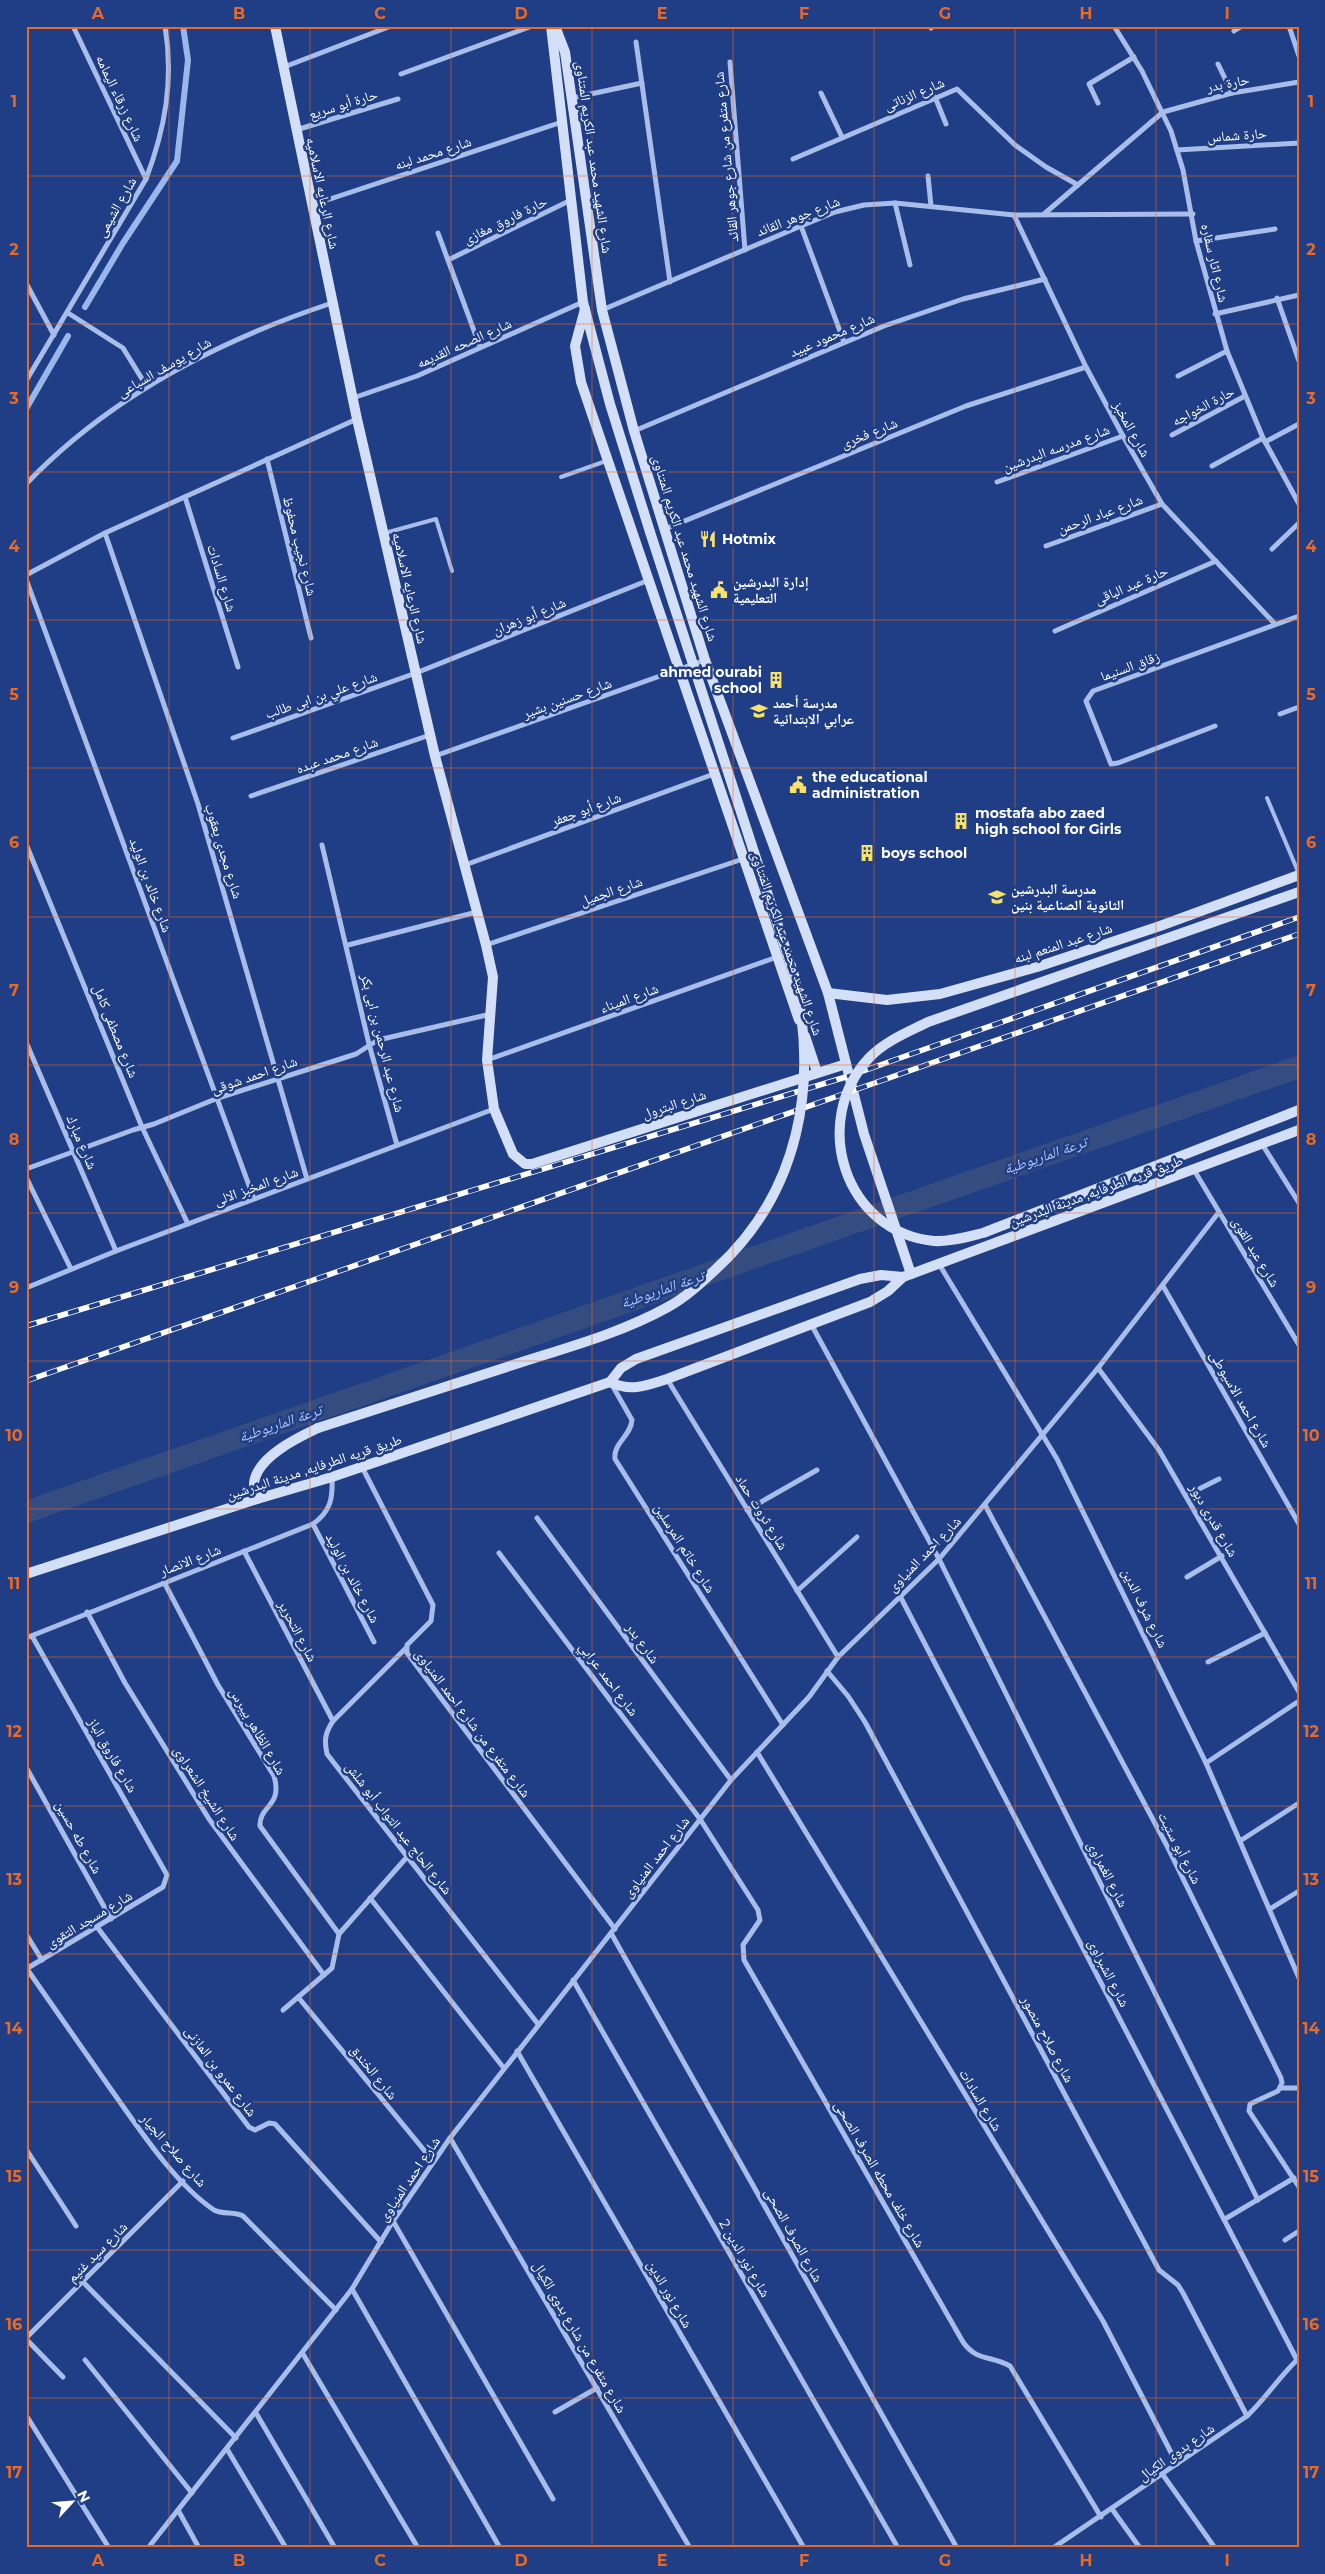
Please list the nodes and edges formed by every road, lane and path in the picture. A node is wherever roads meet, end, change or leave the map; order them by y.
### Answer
1 (73, 26) edge
2 (165, 26) edge
3 (275, 26) edge
4 (391, 26) edge
5 (532, 26) edge
6 (551, 26) edge
7 (555, 26) edge
8 (1114, 26) edge
9 (1242, 26) edge
10 (1289, 26) edge
11 (1234, 31) dead end
12 (1296, 39) edge
13 (636, 42) dead end
14 (1299, 56) edge
15 (1134, 57) junction
16 (730, 62) dead end
17 (1218, 64) dead end
18 (282, 67) junction
19 (401, 74) dead end
20 (1299, 82) edge
21 (642, 83) junction
22 (1232, 92) junction
23 (821, 93) dead end
24 (572, 98) junction
25 (935, 98) junction
26 (398, 99) dead end
27 (1098, 104) dead end
28 (1163, 112) junction
29 (562, 122) junction
30 (946, 124) dead end
31 (296, 130) junction
32 (842, 137) junction
33 (1299, 143) edge
34 (1177, 150) junction
35 (793, 159) dead end
36 (928, 176) dead end
37 (146, 179) junction
38 (1078, 184) junction
39 (571, 200) junction
40 (895, 203) junction
41 (312, 205) junction
42 (931, 206) junction
43 (1044, 214) junction
44 (1192, 214) junction
45 (1014, 215) junction
46 (801, 226) junction
47 (1275, 229) dead end
48 (438, 233) dead end
49 (1196, 241) junction
50 (745, 250) junction
51 (448, 260) junction
52 (910, 265) dead end
53 (1045, 279) junction
54 (670, 282) junction
55 (26, 284) edge
56 (1299, 295) edge
57 (1277, 298) junction
58 (332, 303) junction
59 (584, 306) junction
60 (602, 310) junction
61 (68, 313) junction
62 (1215, 314) junction
63 (54, 336) junction
64 (844, 342) junction
65 (480, 347) junction
66 (1227, 351) junction
67 (1299, 361) edge
68 (1086, 367) junction
69 (1178, 376) dead end
70 (26, 381) edge
71 (147, 387) junction
72 (1245, 396) junction
73 (352, 398) junction
74 (357, 418) junction
75 (1299, 424) edge
76 (634, 431) junction
77 (1172, 435) dead end
78 (1122, 436) junction
79 (1264, 440) junction
80 (268, 459) junction
81 (608, 460) junction
82 (1212, 466) dead end
83 (562, 477) dead end
84 (997, 482) dead end
85 (26, 484) edge
86 (185, 497) junction
87 (1162, 504) junction
88 (1299, 504) edge
89 (1299, 523) edge
90 (665, 529) junction
91 (383, 533) junction
92 (105, 534) junction
93 (1046, 546) dead end
94 (1272, 549) dead end
95 (1216, 561) junction
96 (452, 571) dead end
97 (26, 575) edge
98 (26, 579) edge
99 (650, 580) junction
100 (1299, 616) edge
101 (1275, 624) junction
102 (1055, 630) dead end
103 (311, 638) dead end
104 (705, 660) junction
105 (238, 667) dead end
106 (679, 670) junction
107 (416, 673) junction
108 (1299, 707) edge
109 (1280, 714) dead end
110 (1215, 726) dead end
111 (430, 735) junction
112 (233, 738) dead end
113 (435, 756) junction
114 (714, 774) junction
115 (251, 796) dead end
116 (1267, 798) dead end
117 (26, 844) edge
118 (322, 845) dead end
119 (743, 859) junction
120 (465, 865) junction
121 (1299, 874) edge
122 (1299, 892) edge
123 (477, 912) junction
124 (348, 945) junction
125 (486, 945) junction
126 (777, 957) junction
127 (828, 993) junction
128 (491, 1014) junction
129 (26, 1042) edge
130 (369, 1044) junction
131 (488, 1060) junction
132 (846, 1064) junction
133 (817, 1072) junction
134 (278, 1078) junction
135 (218, 1098) junction
136 (494, 1109) junction
137 (1299, 1110) edge
138 (142, 1126) junction
139 (1299, 1130) edge
140 (1262, 1144) junction
141 (398, 1145) junction
142 (74, 1152) junction
143 (512, 1154) joint
144 (26, 1169) edge
145 (1194, 1170) junction
146 (26, 1177) edge
147 (307, 1179) junction
148 (254, 1199) junction
149 (1299, 1203) edge
150 (1219, 1212) junction
151 (188, 1224) junction
152 (116, 1251) junction
153 (939, 1264) junction
154 (71, 1269) junction
155 (907, 1275) junction
156 (1163, 1286) junction
157 (26, 1288) edge
158 (811, 1324) junction
159 (1299, 1345) edge
160 (1098, 1368) junction
161 (667, 1379) junction
162 (610, 1382) junction
163 (1043, 1433) junction
164 (362, 1467) junction
165 (818, 1470) dead end
166 (332, 1477) junction
167 (1219, 1479) dead end
168 (1187, 1495) junction
169 (257, 1499) junction
170 (985, 1505) junction
171 (747, 1510) junction
172 (537, 1518) dead end
173 (313, 1524) junction
174 (1299, 1524) edge
175 (857, 1537) dead end
176 (244, 1551) junction
177 (499, 1553) dead end
178 (1222, 1556) junction
179 (939, 1559) junction
180 (26, 1574) edge
181 (1187, 1577) dead end
182 (164, 1582) junction
183 (797, 1591) junction
184 (900, 1596) junction
185 (87, 1612) junction
186 (1265, 1632) junction
187 (29, 1637) edge
188 (374, 1642) dead end
189 (406, 1649) junction
190 (838, 1656) junction
191 (1208, 1662) dead end
192 (827, 1671) junction
193 (1299, 1692) edge
194 (1299, 1701) edge
195 (333, 1721) junction
196 (783, 1725) junction
197 (757, 1752) junction
198 (1206, 1763) junction
199 (26, 1767) edge
200 (731, 1780) junction
201 (1299, 1804) edge
202 (700, 1818) junction
203 (1240, 1840) junction
204 (407, 1857) junction
205 (163, 1887) joint
206 (1299, 1891) edge
207 (370, 1898) junction
208 (1270, 1909) junction
209 (111, 1919) junction
210 (97, 1927) junction
211 (613, 1931) junction
212 (26, 1934) edge
213 (339, 1934) junction
214 (42, 1960) junction
215 (27, 1969) edge
216 (324, 1975) junction
217 (1298, 1976) edge
218 (573, 1980) junction
219 (298, 1997) junction
220 (284, 2010) dead end
221 (538, 2024) junction
222 (516, 2051) junction
223 (503, 2067) junction
224 (1281, 2088) junction
225 (1299, 2088) edge
226 (450, 2138) junction
227 (26, 2149) edge
228 (433, 2161) junction
229 (1294, 2178) junction
230 (183, 2180) junction
231 (1299, 2187) edge
232 (1258, 2200) junction
233 (1224, 2219) junction
234 (393, 2221) junction
235 (76, 2226) dead end
236 (1299, 2231) edge
237 (1285, 2240) dead end
238 (381, 2242) junction
239 (83, 2282) junction
240 (352, 2289) junction
241 (336, 2310) junction
242 (26, 2338) edge
243 (303, 2354) junction
244 (85, 2360) dead end
245 (1298, 2360) edge
246 (63, 2377) dead end
247 (596, 2388) junction
248 (555, 2412) dead end
249 (256, 2413) junction
250 (26, 2415) edge
251 (1247, 2416) junction
252 (236, 2438) junction
253 (227, 2449) junction
254 (1177, 2464) junction
255 (1164, 2475) junction
256 (192, 2493) junction
257 (553, 2499) dead end
258 (1112, 2509) junction
259 (178, 2510) junction
260 (1101, 2517) junction
261 (108, 2548) edge
262 (148, 2548) edge
263 (199, 2548) edge
264 (286, 2548) edge
265 (335, 2548) edge
266 (418, 2548) edge
267 (500, 2548) edge
268 (690, 2548) edge
269 (804, 2548) edge
270 (898, 2548) edge
271 (958, 2548) edge
272 (1053, 2548) edge
273 (1140, 2548) edge
274 (1215, 2548) edge

1 - 37 street, شارع زرقاء اليمامه
2 - 37 street, شارع الشيمى
3 - 18 main road, شارع الرعايه الاسلاميه
4 - 18 street
5 - 19 street
6 - 29 main road
7 - 24 main road, شارع الشهيد محمد عبد الكريم المتناوى
8 - 15 street, شارع اثار سقاره
9 - 11 street
10 - 12 street
12 - 14 street
13 - 21 street
15 - 27 street
15 - 28 street, شارع اثار سقاره
16 - 50 street, شارع متفرع من شارع جوهر القائد
17 - 22 street
18 - 31 main road, شارع الرعايه الاسلاميه
20 - 22 street, حارة بدر
21 - 24 street
21 - 54 street
22 - 28 street, حارة بدر
23 - 32 street
24 - 60 main road, شارع الشهيد محمد عبد الكريم المتناوى
25 - 30 street
25 - 32 street, شارع الزناتى
25 - 38 street, شارع الزناتى
26 - 31 street, حارة أبو سريع
28 - 34 street, شارع اثار سقاره
28 - 38 street
29 - 39 main road
29 - 41 street, شارع محمد لبنه
31 - 41 main road, شارع الرعايه الاسلاميه
32 - 35 street, شارع الزناتى
33 - 34 street, حارة شماس
34 - 44 street, شارع اثار سقاره
36 - 42 street
37 - 61 street, شارع الشيمى
38 - 43 street
39 - 51 street, حارة فاروق مغازى
39 - 59 main road
40 - 42 street, شارع جوهر القائد
40 - 46 street, شارع جوهر القائد
40 - 52 street
41 - 58 main road, شارع الرعايه الاسلاميه
42 - 45 street, شارع جوهر القائد
43 - 44 street, شارع جوهر القائد
43 - 45 street, شارع جوهر القائد
44 - 49 street, شارع اثار سقاره
45 - 53 street, شارع المخبز
46 - 50 street, شارع جوهر القائد
46 - 64 street
47 - 49 street
48 - 51 street
49 - 62 street, شارع اثار سقاره
50 - 54 street, شارع جوهر القائد
51 - 65 street
53 - 64 street, شارع محمود عبيد
53 - 68 street, شارع المخبز
54 - 60 street, شارع جوهر القائد
55 - 63 street
56 - 57 street
57 - 62 street
57 - 67 street
58 - 71 street, شارع يوسف السباعى
58 - 73 main road, شارع الرعايه الاسلاميه
59 - 65 street, شارع الصحه القديمه
59 - 81 main road, شارع الشهيد محمد عبد الكريم المتناوى
59 - 169 main road, bridge
60 - 76 main road, شارع الشهيد محمد عبد الكريم المتناوى
61 - 63 street, شارع الشيمى
61 - 71 street
62 - 66 street, شارع اثار سقاره
63 - 70 street, شارع الشيمى
64 - 76 street, شارع محمود عبيد
65 - 73 street, شارع الصحه القديمه
66 - 69 street
66 - 72 street, شارع اثار سقاره
68 - 78 street, شارع المخبز
68 - 90 street, شارع فخرى
71 - 85 street, شارع يوسف السباعى
72 - 77 street, حارة الخواجه
72 - 79 street, شارع اثار سقاره
73 - 74 main road, شارع الرعايه الاسلاميه
74 - 80 street
74 - 91 main road, شارع الرعايه الاسلاميه
75 - 79 street
76 - 90 main road, شارع الشهيد محمد عبد الكريم المتناوى
78 - 84 street, شارع مدرسه البدرشين
78 - 87 street, شارع المخبز
79 - 82 street
79 - 88 street, شارع اثار سقاره
80 - 86 street
80 - 103 street, شارع نجيب محفوظ
81 - 83 lane
81 - 99 main road, شارع الشهيد محمد عبد الكريم المتناوى
86 - 92 street
86 - 105 street, شارع السادات
87 - 93 street, شارع عباد الرحمن
87 - 95 street, شارع المخبز
89 - 94 street
90 - 104 main road, شارع الشهيد محمد عبد الكريم المتناوى
91 - 96 lane
91 - 107 main road, شارع الرعايه الاسلاميه
92 - 97 street
92 - 134 street, شارع مجدى يعقوب
95 - 101 street, شارع المخبز
95 - 102 street, حارة عبد الباقى
98 - 135 street, شارع خالد بن الوليد
99 - 106 main road, شارع الشهيد محمد عبد الكريم المتناوى
99 - 107 street, شارع أبو زهران
100 - 101 street, زقاق السنيما
101 - 110 street, زقاق السنيما
104 - 106 street, شارع حسنين بشير
104 - 127 main road, شارع الشهيد محمد عبد الكريم المتناوى
106 - 113 street, شارع حسنين بشير
106 - 114 main road, شارع الشهيد محمد عبد الكريم المتناوى
107 - 111 main road, شارع الرعايه الاسلاميه
107 - 112 street, شارع علي بن ابى طالب
108 - 109 street
111 - 113 main road, شارع الرعايه الاسلاميه
111 - 115 street, شارع محمد عبده
113 - 120 main road, شارع الرعايه الاسلاميه
114 - 119 main road, شارع الشهيد محمد عبد الكريم المتناوى
114 - 120 street, شارع أبو جعفر
116 - 121 lane
117 - 138 street, شارع مصطفى كامل
118 - 124 street, شارع عبد الرحمن بن ابى بكر
119 - 125 street, شارع الجميل
119 - 126 main road, شارع الشهيد محمد عبد الكريم المتناوى
120 - 123 main road, شارع الرعايه الاسلاميه
121 - 127 main road, شارع عبد المنعم لبنه
122 - 137 main road, bridge
123 - 124 street
123 - 125 main road, شارع الرعايه الاسلاميه
124 - 130 street, شارع عبد الرحمن بن ابى بكر
125 - 128 main road, شارع الرعايه الاسلاميه
126 - 131 street, شارع الميناء
126 - 133 main road, شارع الشهيد محمد عبد الكريم المتناوى
127 - 132 main road, شارع الشهيد محمد عبد الكريم المتناوى
128 - 130 street, شارع احمد شوقى
128 - 131 main road, شارع الرعايه الاسلاميه
129 - 142 street, شارع مبارك
130 - 134 street, شارع احمد شوقى
130 - 141 street, شارع عبد الرحمن بن ابى بكر
131 - 136 main road, شارع الرعايه الاسلاميه
132 - 133 main road, شارع البترول
132 - 155 main road, شارع الشهيد محمد عبد الكريم المتناوى
133 - 143 main road, شارع البترول
134 - 135 street, شارع احمد شوقى
134 - 147 street, شارع مجدى يعقوب
135 - 138 street, شارع احمد شوقى
135 - 148 street, شارع خالد بن الوليد
136 - 141 street, شارع المخبز الالى
136 - 143 main road, شارع الرعايه الاسلاميه
138 - 142 street, شارع احمد شوقى
138 - 151 street, شارع مصطفى كامل
139 - 140 main road, طريق قريه الطرفايه, مدينة البدرشين
140 - 145 main road, طريق قريه الطرفايه, مدينة البدرشين
140 - 149 street
141 - 147 street, شارع المخبز الالى
142 - 144 street, شارع احمد شوقى
142 - 152 street, شارع مبارك
145 - 150 street, شارع عبد القوى
145 - 153 main road, طريق قريه الطرفايه, مدينة البدرشين
146 - 154 street
147 - 148 street, شارع المخبز الالى
148 - 151 street, شارع المخبز الالى
150 - 156 street, شارع احمد المنياوى
150 - 159 street, شارع عبد القوى
151 - 152 street, شارع المخبز الالى
152 - 154 street, شارع المخبز الالى
153 - 155 main road, طريق قريه الطرفايه, مدينة البدرشين
153 - 163 street, شارع شرف الدين
154 - 157 street, شارع المخبز الالى
155 - 158 main road, طريق قريه الطرفايه, مدينة البدرشين
155 - 162 main road, طريق قريه الطرفايه, مدينة البدرشين
156 - 160 street, شارع احمد المنياوى
156 - 174 street, شارع احمد الاسيوطى
158 - 161 main road, طريق قريه الطرفايه, مدينة البدرشين
158 - 179 street, شارع الغمراوى
160 - 163 street, شارع احمد المنياوى
160 - 168 street, شارع قدرى دبور
161 - 162 main road, طريق قريه الطرفايه, مدينة البدرشين
161 - 171 street, شارع ثروت حماد
162 - 164 main road, طريق قريه الطرفايه, مدينة البدرشين
162 - 196 street, شارع خاتم المرسلين
163 - 170 street, شارع احمد المنياوى
163 - 198 street, شارع شرف الدين
164 - 166 main road, طريق قريه الطرفايه, مدينة البدرشين
164 - 189 street, شارع متفرع من شارع احمد المنياوى
165 - 171 street
166 - 169 main road, طريق قريه الطرفايه, مدينة البدرشين
166 - 173 street, شارع الانصار
167 - 168 street
168 - 178 street, شارع قدرى دبور
169 - 180 main road, طريق قريه الطرفايه, مدينة البدرشين
170 - 179 street, شارع احمد المنياوى
170 - 224 street, شارع أبو ستيت
171 - 183 street, شارع ثروت حماد
172 - 200 street, شارع بدر
173 - 176 street, شارع الانصار
173 - 188 street, شارع خالد بن الوليد
175 - 183 street
176 - 182 street, شارع الانصار
176 - 195 street, شارع التحرير
177 - 202 street, شارع احمد عرابي
178 - 181 street
178 - 186 street, شارع قدرى دبور
179 - 184 street, شارع احمد المنياوى
179 - 232 street, شارع الغمراوى
182 - 185 street, شارع الانصار
182 - 213 street, شارع الظاهر بيبرس
183 - 190 street, شارع ثروت حماد
184 - 190 street, شارع احمد المنياوى
184 - 233 street, شارع الشبراوى
185 - 187 street, شارع الانصار
185 - 216 street, شارع الشيخ الشعراوى
186 - 191 street
186 - 193 street, شارع قدرى دبور
187 - 205 street, شارع فاروق الباز
189 - 195 street, شارع الحاج عبد التواب أبو شلش
189 - 211 street, شارع متفرع من شارع احمد المنياوى
190 - 192 street, شارع احمد المنياوى
192 - 196 street, شارع احمد المنياوى
192 - 251 street, شارع صلاح منصور
194 - 198 street
195 - 204 street, شارع الحاج عبد التواب أبو شلش
196 - 197 street, شارع احمد المنياوى
197 - 200 street, شارع احمد المنياوى
197 - 254 street, شارع السادات
198 - 203 street, شارع شرف الدين
199 - 209 street, شارع طه حسين
200 - 202 street, شارع احمد المنياوى
201 - 203 street
202 - 211 street, شارع احمد المنياوى
202 - 260 street, شارع خلف محطه الصرف الصحى
203 - 208 street, شارع شرف الدين
204 - 207 street
204 - 221 street, شارع الحاج عبد التواب أبو شلش
205 - 209 street, شارع مسجد التقوى
206 - 208 street
207 - 213 street
207 - 223 street
208 - 217 street, شارع شرف الدين
209 - 210 street, شارع مسجد التقوى
210 - 214 street, شارع مسجد التقوى
210 - 238 street, شارع عمرو بن المازنى
211 - 218 street, شارع احمد المنياوى
211 - 271 street, شارع الصرف الصحى
212 - 214 street
213 - 216 street
214 - 215 street, شارع مسجد التقوى
215 - 230 street, شارع صلاح الجيار
216 - 219 street
218 - 221 street, شارع احمد المنياوى
218 - 270 street, شارع نور الدين 2
219 - 220 street
219 - 228 street, شارع الخندق
221 - 222 street, شارع احمد المنياوى
222 - 223 street, شارع احمد المنياوى
222 - 269 street, شارع نور الدين
223 - 226 street, شارع احمد المنياوى
224 - 225 street
224 - 229 street
226 - 228 street, شارع احمد المنياوى
226 - 247 street, شارع متفرع من شارع بدوى الكيال
227 - 235 street
228 - 234 street, شارع احمد المنياوى
229 - 231 street
229 - 232 street
230 - 239 street, شارع سيد غنيم
230 - 241 street, شارع صلاح الجيار
232 - 233 street
233 - 245 street, شارع الشبراوى
234 - 238 street, شارع احمد المنياوى
234 - 257 street
236 - 237 street
238 - 240 street, شارع احمد المنياوى
239 - 242 street, شارع سيد غنيم
239 - 252 street
240 - 241 street, شارع احمد المنياوى
240 - 267 street
241 - 243 street, شارع احمد المنياوى
242 - 246 street
243 - 249 street, شارع احمد المنياوى
243 - 266 street
244 - 256 street
245 - 251 street, شارع بدوى الكيال
247 - 248 street
247 - 268 street, شارع متفرع من شارع بدوى الكيال
249 - 252 street, شارع احمد المنياوى
249 - 265 street
250 - 261 street
251 - 254 street, شارع بدوى الكيال
252 - 253 street, شارع احمد المنياوى
253 - 256 street, شارع احمد المنياوى
253 - 264 street
254 - 255 street, شارع بدوى الكيال
255 - 258 street, شارع بدوى الكيال
255 - 274 street
256 - 259 street, شارع احمد المنياوى
258 - 260 street, شارع بدوى الكيال
258 - 273 street
259 - 262 street, شارع احمد المنياوى
259 - 263 street
260 - 272 street, شارع بدوى الكيال

